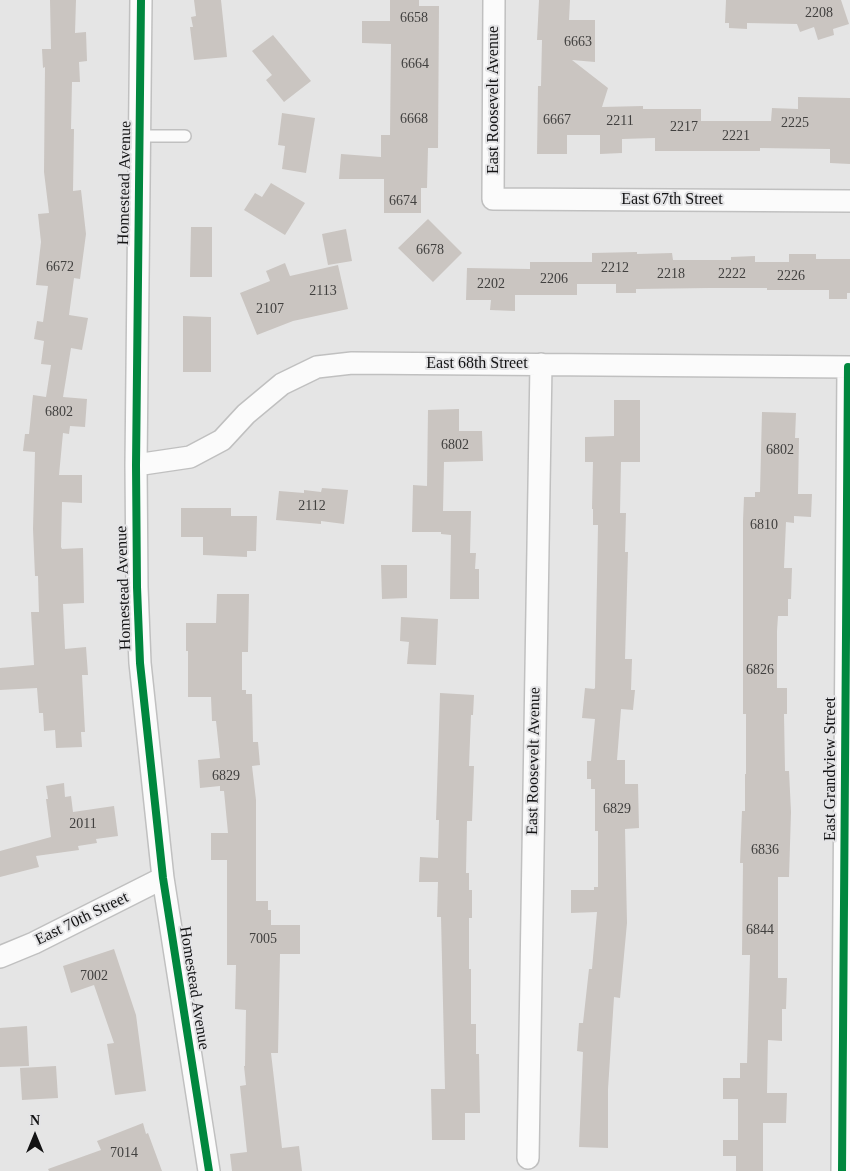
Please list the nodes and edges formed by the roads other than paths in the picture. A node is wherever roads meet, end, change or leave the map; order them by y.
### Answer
1 (141, 0) edge
2 (494, 0) edge
3 (140, 136) junction
4 (185, 136) dead end
5 (493, 199) joint
6 (850, 202) edge
7 (541, 364) junction
8 (849, 367) edge
9 (136, 465) junction
10 (164, 878) junction
11 (0, 957) edge
12 (528, 1158) dead end
13 (209, 1171) edge
14 (842, 1171) edge

1 - 3 street, Homestead Avenue
2 - 5 street, East Roosevelt Avenue
3 - 4 lane
3 - 9 street, Homestead Avenue
5 - 6 street, East 67th Street
7 - 8 street, East 68th Street
7 - 9 street, East 68th Street
7 - 12 street, East Roosevelt Avenue
8 - 14 street, East Grandview Street
9 - 10 street, Homestead Avenue
10 - 11 street, East 70th Street
10 - 13 street, Homestead Avenue

